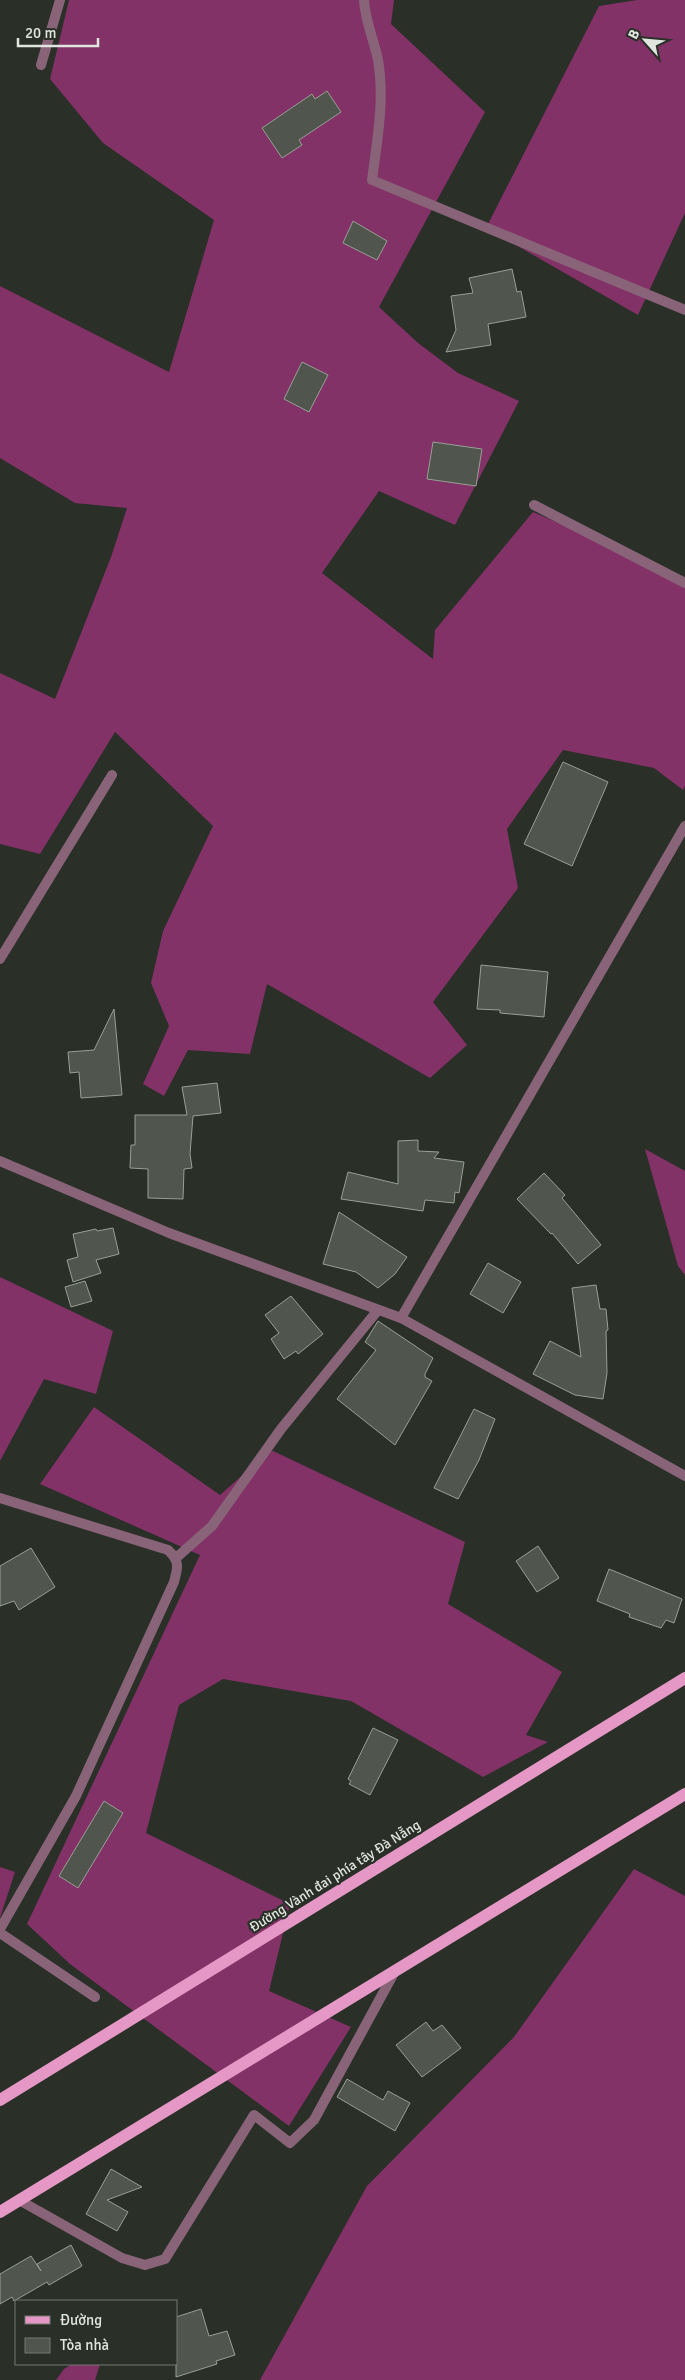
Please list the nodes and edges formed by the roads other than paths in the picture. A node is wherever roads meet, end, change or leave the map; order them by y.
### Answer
1 (60, 0) edge
2 (364, 0) edge
3 (40, 66) dead end
4 (685, 310) edge
5 (534, 505) dead end
6 (685, 583) edge
7 (112, 775) dead end
8 (685, 826) edge
9 (0, 959) edge
10 (0, 1161) edge
11 (378, 1310) junction
12 (401, 1318) junction
13 (685, 1476) edge
14 (0, 1498) edge
15 (176, 1558) junction
16 (685, 1678) edge
17 (685, 1794) edge
18 (0, 1929) edge
19 (0, 1933) edge
20 (395, 1971) junction
21 (96, 1997) dead end
22 (0, 2100) edge
23 (19, 2200) junction
24 (0, 2212) edge

1 - 3 street
2 - 4 street
5 - 6 street
7 - 9 street
8 - 12 street
10 - 11 street
11 - 12 street
11 - 15 street
12 - 13 street
14 - 15 street
15 - 18 street
16 - 22 main road, Đường Vành đai phía tây Đà Nẵng
17 - 20 main road
19 - 21 street
20 - 23 main road
20 - 23 street
23 - 24 main road

